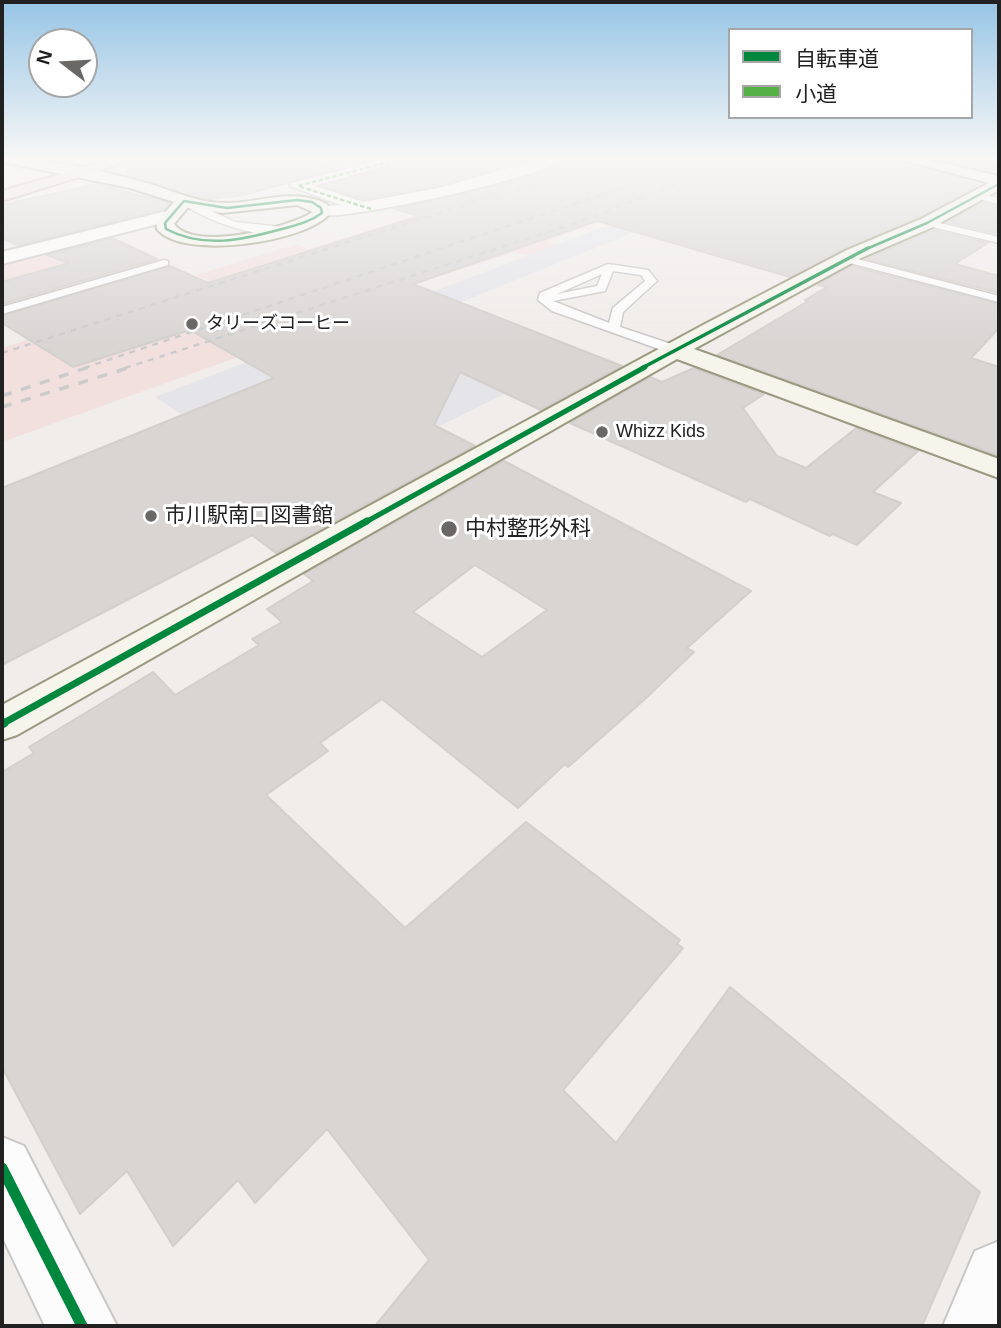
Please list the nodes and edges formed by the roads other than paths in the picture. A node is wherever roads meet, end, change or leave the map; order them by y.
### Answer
1 (151, 220) edge
2 (167, 220) edge
3 (234, 220) edge
4 (309, 220) edge
5 (933, 220) edge
6 (927, 223) junction
7 (286, 228) junction
8 (999, 240) edge
9 (2, 258) edge
10 (846, 259) junction
11 (164, 263) dead end
12 (608, 267) junction
13 (643, 289) junction
14 (999, 299) edge
15 (544, 300) junction
16 (610, 302) dead end
17 (597, 306) dead end
18 (2, 311) edge
19 (570, 315) junction
20 (614, 327) junction
21 (675, 350) junction
22 (999, 469) edge
23 (2, 724) edge
24 (2, 1168) edge
25 (999, 1275) edge
26 (82, 1326) edge
27 (978, 1326) edge

1 - 9 street
2 - 7 street
3 - 7 lane
4 - 7 street
5 - 6 street
6 - 8 lane
6 - 10 street
10 - 14 lane
10 - 21 street
11 - 18 lane
12 - 13 lane
12 - 15 lane
12 - 15 lane
13 - 16 lane
13 - 20 lane
15 - 19 lane
17 - 19 lane
19 - 20 lane
20 - 21 lane
21 - 22 street
21 - 23 street
24 - 26 street
25 - 27 street

